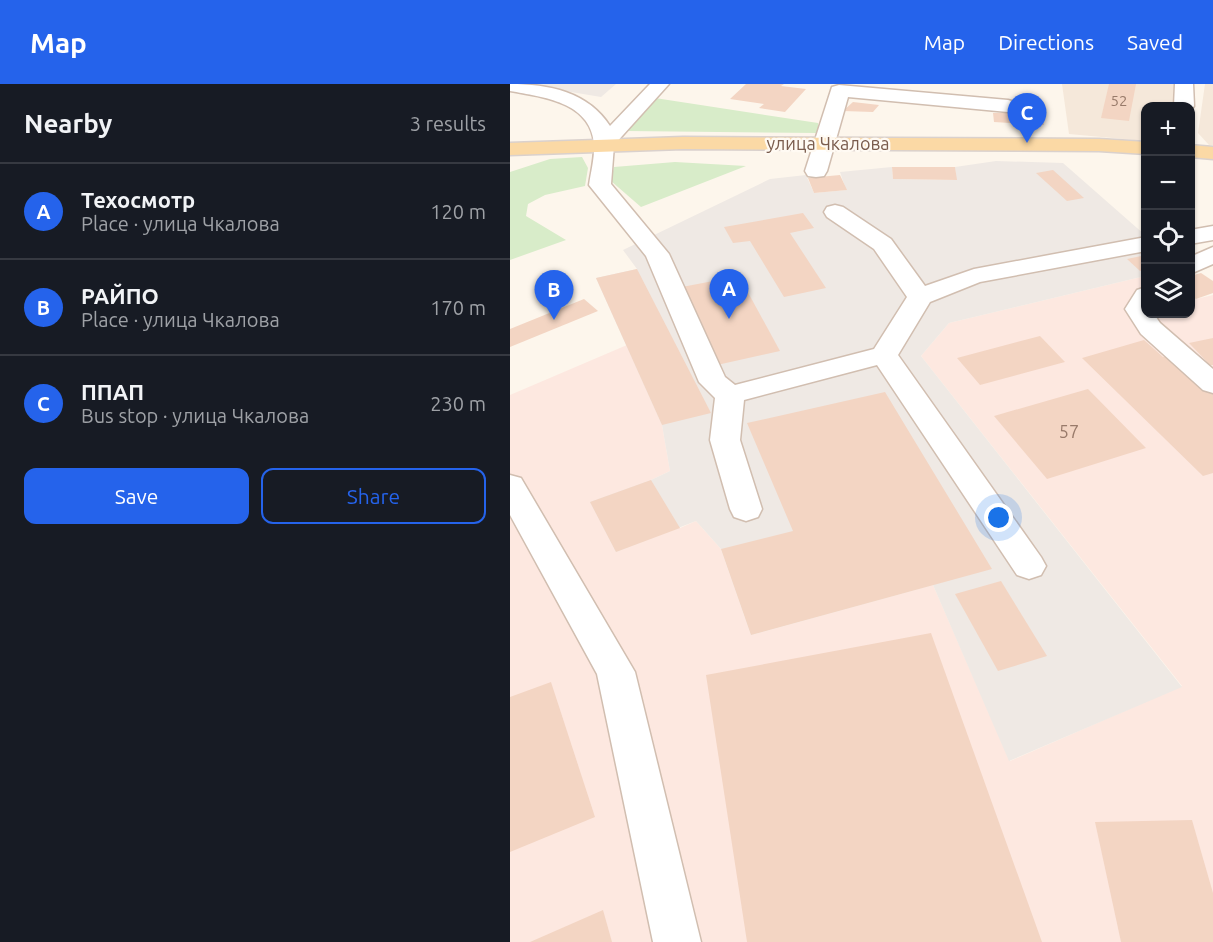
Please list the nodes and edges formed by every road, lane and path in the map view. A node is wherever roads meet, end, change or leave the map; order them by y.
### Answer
1 (660, 84) edge
2 (1184, 84) edge
3 (510, 85) edge
4 (902, 89) edge
5 (1184, 102) edge
6 (1008, 106) dead end
7 (604, 144) junction
8 (826, 144) junction
9 (1141, 148) edge
10 (510, 149) edge
11 (1195, 151) edge
12 (1213, 153) edge
13 (816, 171) dead end
14 (835, 212) dead end
15 (1213, 233) edge
16 (1195, 236) edge
17 (1141, 245) edge
18 (1213, 254) edge
19 (1195, 265) edge
20 (920, 297) junction
21 (1144, 318) edge
22 (884, 354) junction
23 (1213, 384) edge
24 (730, 395) junction
25 (510, 486) edge
26 (746, 509) dead end
27 (1029, 566) dead end
28 (676, 942) edge

1 - 7 street
2 - 5 street
3 - 7 street
4 - 6 street
4 - 8 street
7 - 8 main road, улица Чкалова
7 - 10 main road, улица Чкалова
7 - 24 street
8 - 9 main road, улица Чкалова
8 - 13 street
11 - 12 main road
14 - 20 street
15 - 16 street
17 - 20 street
18 - 19 street
20 - 22 street
21 - 23 street
22 - 24 street
22 - 27 street
24 - 26 street
25 - 28 street

